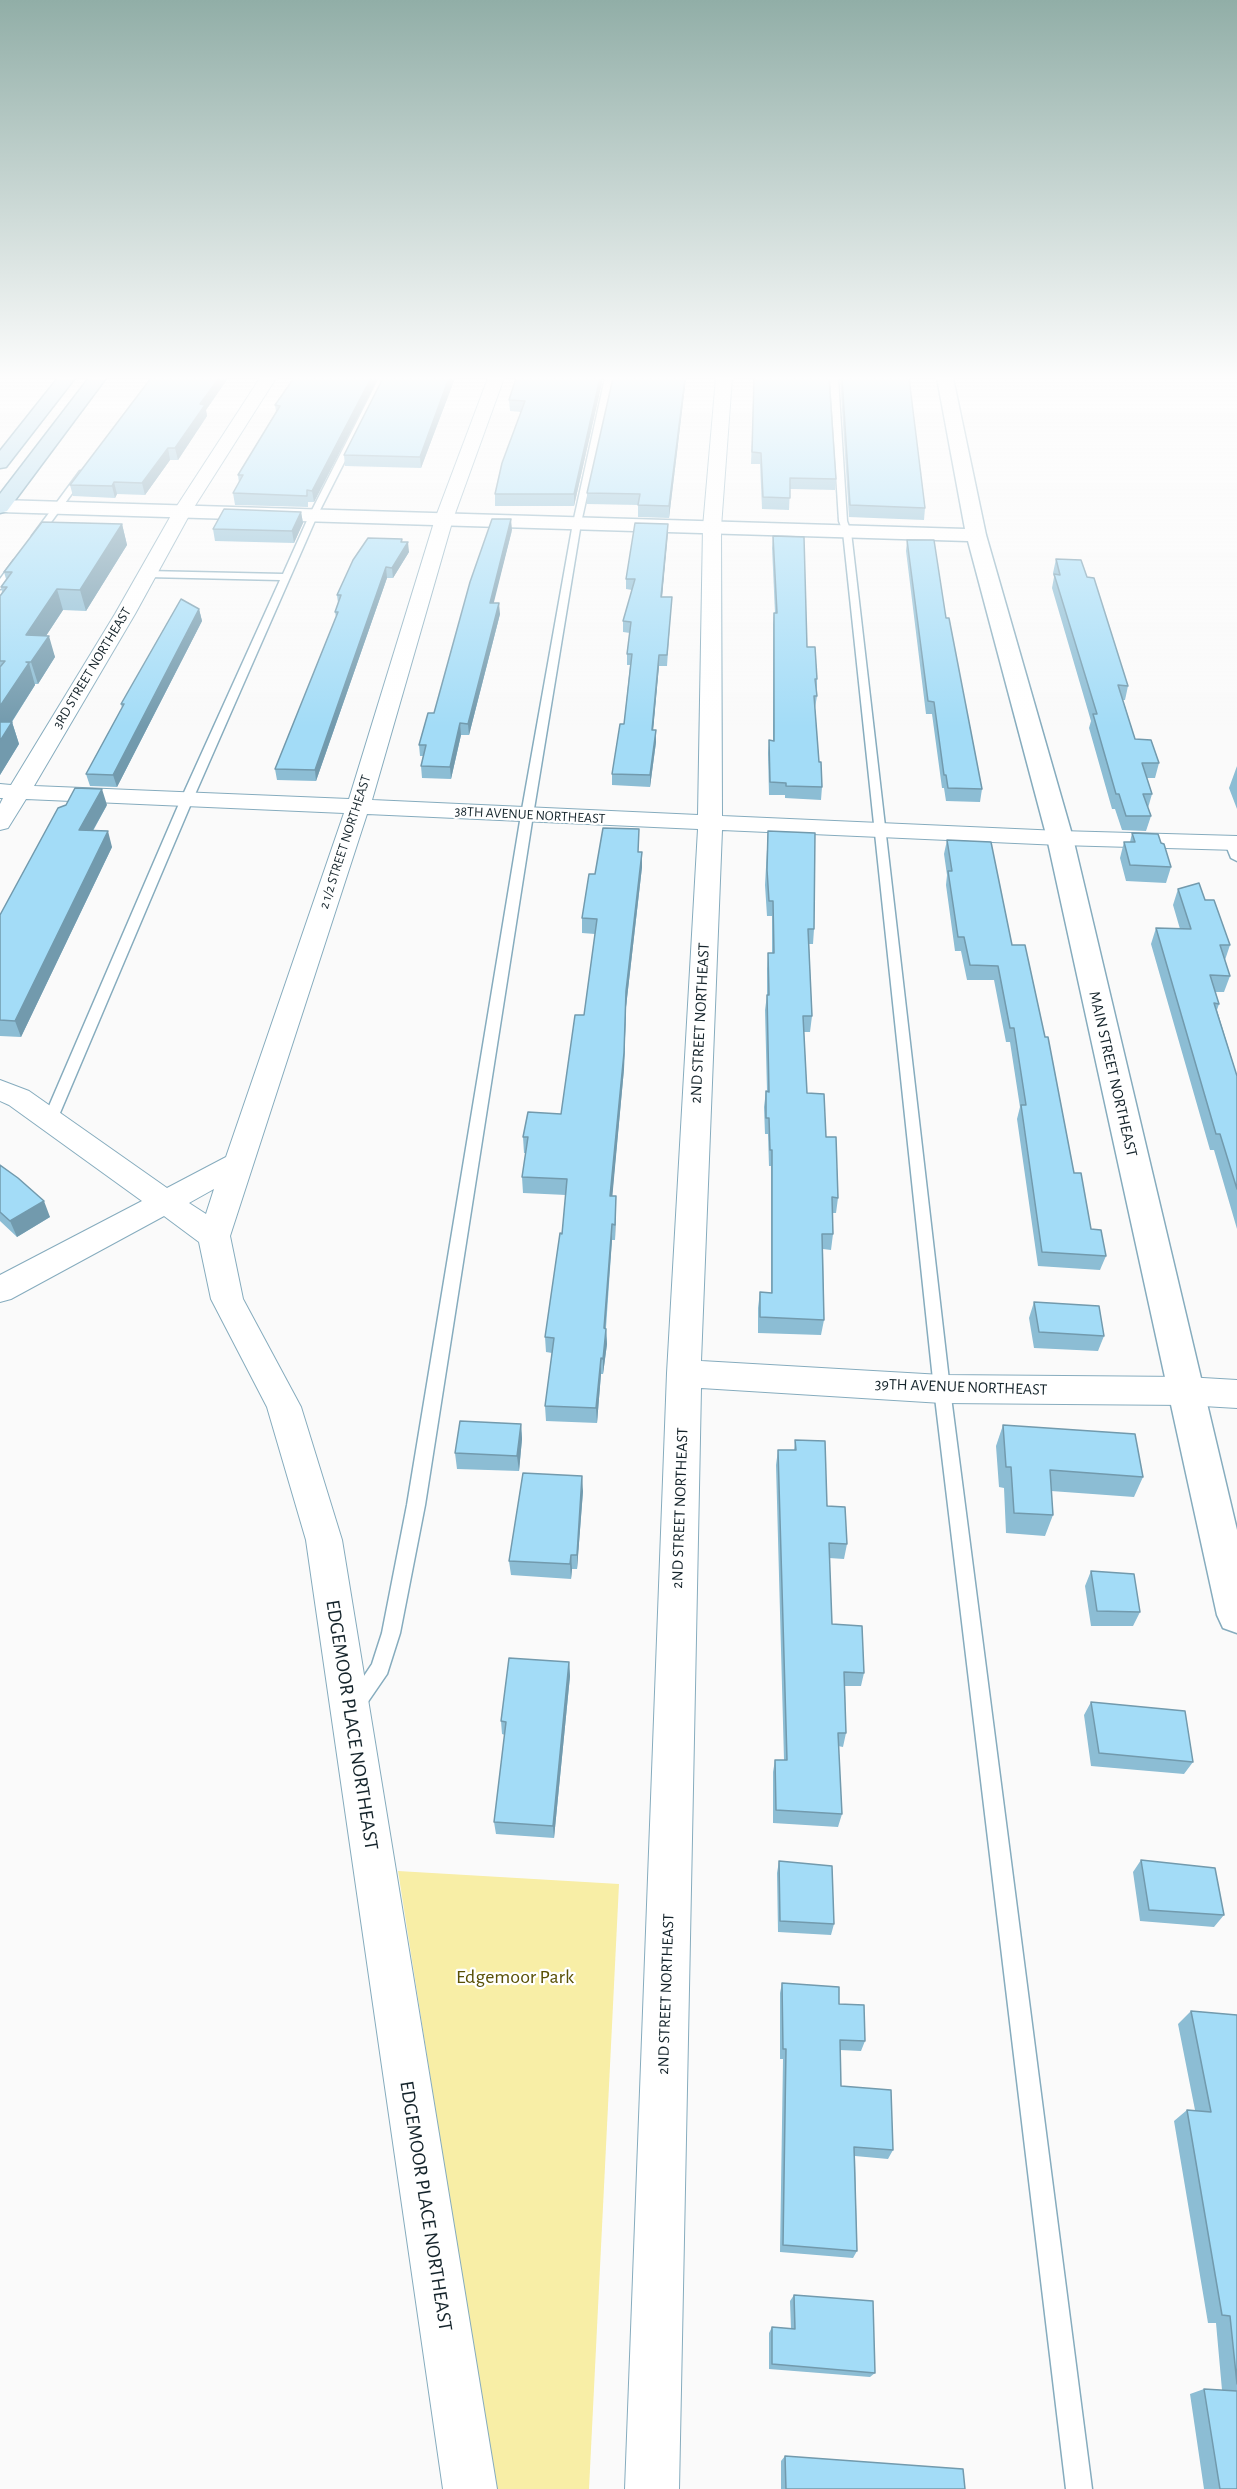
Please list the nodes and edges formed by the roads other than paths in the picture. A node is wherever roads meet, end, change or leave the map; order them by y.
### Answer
1 (10, 494) edge
2 (67, 494) edge
3 (193, 494) edge
4 (324, 494) edge
5 (453, 494) edge
6 (584, 494) edge
7 (715, 494) edge
8 (841, 494) edge
9 (968, 494) edge
10 (0, 507) edge
11 (56, 508) junction
12 (182, 512) junction
13 (313, 516) junction
14 (444, 519) junction
15 (577, 524) junction
16 (712, 528) junction
17 (847, 532) junction
18 (976, 535) junction
19 (31, 543) edge
20 (25, 552) edge
21 (147, 574) junction
22 (287, 577) junction
23 (0, 586) edge
24 (9, 791) edge
25 (187, 799) junction
26 (358, 807) junction
27 (527, 814) junction
28 (0, 823) edge
29 (710, 823) junction
30 (881, 830) junction
31 (1059, 838) junction
32 (1235, 848) edge
33 (0, 1090) edge
34 (50, 1120) junction
35 (239, 1162) junction
36 (166, 1202) junction
37 (214, 1236) junction
38 (0, 1290) edge
39 (684, 1372) junction
40 (942, 1389) junction
41 (1186, 1391) junction
42 (1237, 1394) edge
43 (1237, 1615) edge
44 (350, 1712) junction
45 (470, 2489) edge
46 (652, 2489) edge
47 (1079, 2489) edge

1 - 10 main road
2 - 11 lane
3 - 12 street, 3RD STREET NORTHEAST
4 - 13 lane
5 - 14 street, 2 1/2 STREET NORTHEAST
6 - 15 lane
7 - 16 street, 2ND STREET NORTHEAST
8 - 17 lane
9 - 18 street, MAIN STREET NORTHEAST
10 - 11 street
11 - 12 street
11 - 19 lane
12 - 13 street
12 - 21 street, 3RD STREET NORTHEAST
13 - 14 street
13 - 22 lane
14 - 15 street
14 - 26 street, 2 1/2 STREET NORTHEAST
15 - 16 street
15 - 27 lane
16 - 17 street
16 - 29 street, 2ND STREET NORTHEAST
17 - 18 street
17 - 30 lane
18 - 31 street, MAIN STREET NORTHEAST
20 - 23 lane
21 - 22 lane
21 - 24 street, 3RD STREET NORTHEAST
22 - 25 lane
24 - 25 street, 38TH AVENUE NORTHEAST
24 - 28 street, 3RD STREET NORTHEAST
25 - 26 street, 38TH AVENUE NORTHEAST
25 - 34 lane
26 - 27 street, 38TH AVENUE NORTHEAST
26 - 35 street, 2 1/2 STREET NORTHEAST
27 - 29 street, 38TH AVENUE NORTHEAST
27 - 44 lane
29 - 30 street, 38TH AVENUE NORTHEAST
29 - 39 street, 2ND STREET NORTHEAST
30 - 31 street, 38TH AVENUE NORTHEAST
30 - 40 lane
31 - 32 street, 38TH AVENUE NORTHEAST
31 - 41 street, MAIN STREET NORTHEAST
33 - 34 street
34 - 36 street
35 - 36 street
35 - 37 street, 2 1/2 STREET NORTHEAST
36 - 37 street
36 - 38 street
37 - 44 street, EDGEMOOR PLACE NORTHEAST
39 - 40 street, 39TH AVENUE NORTHEAST
39 - 46 street, 2ND STREET NORTHEAST
40 - 41 street, 39TH AVENUE NORTHEAST
40 - 47 lane
41 - 42 street, 39TH AVENUE NORTHEAST
41 - 43 street, MAIN STREET NORTHEAST
44 - 45 street, EDGEMOOR PLACE NORTHEAST

